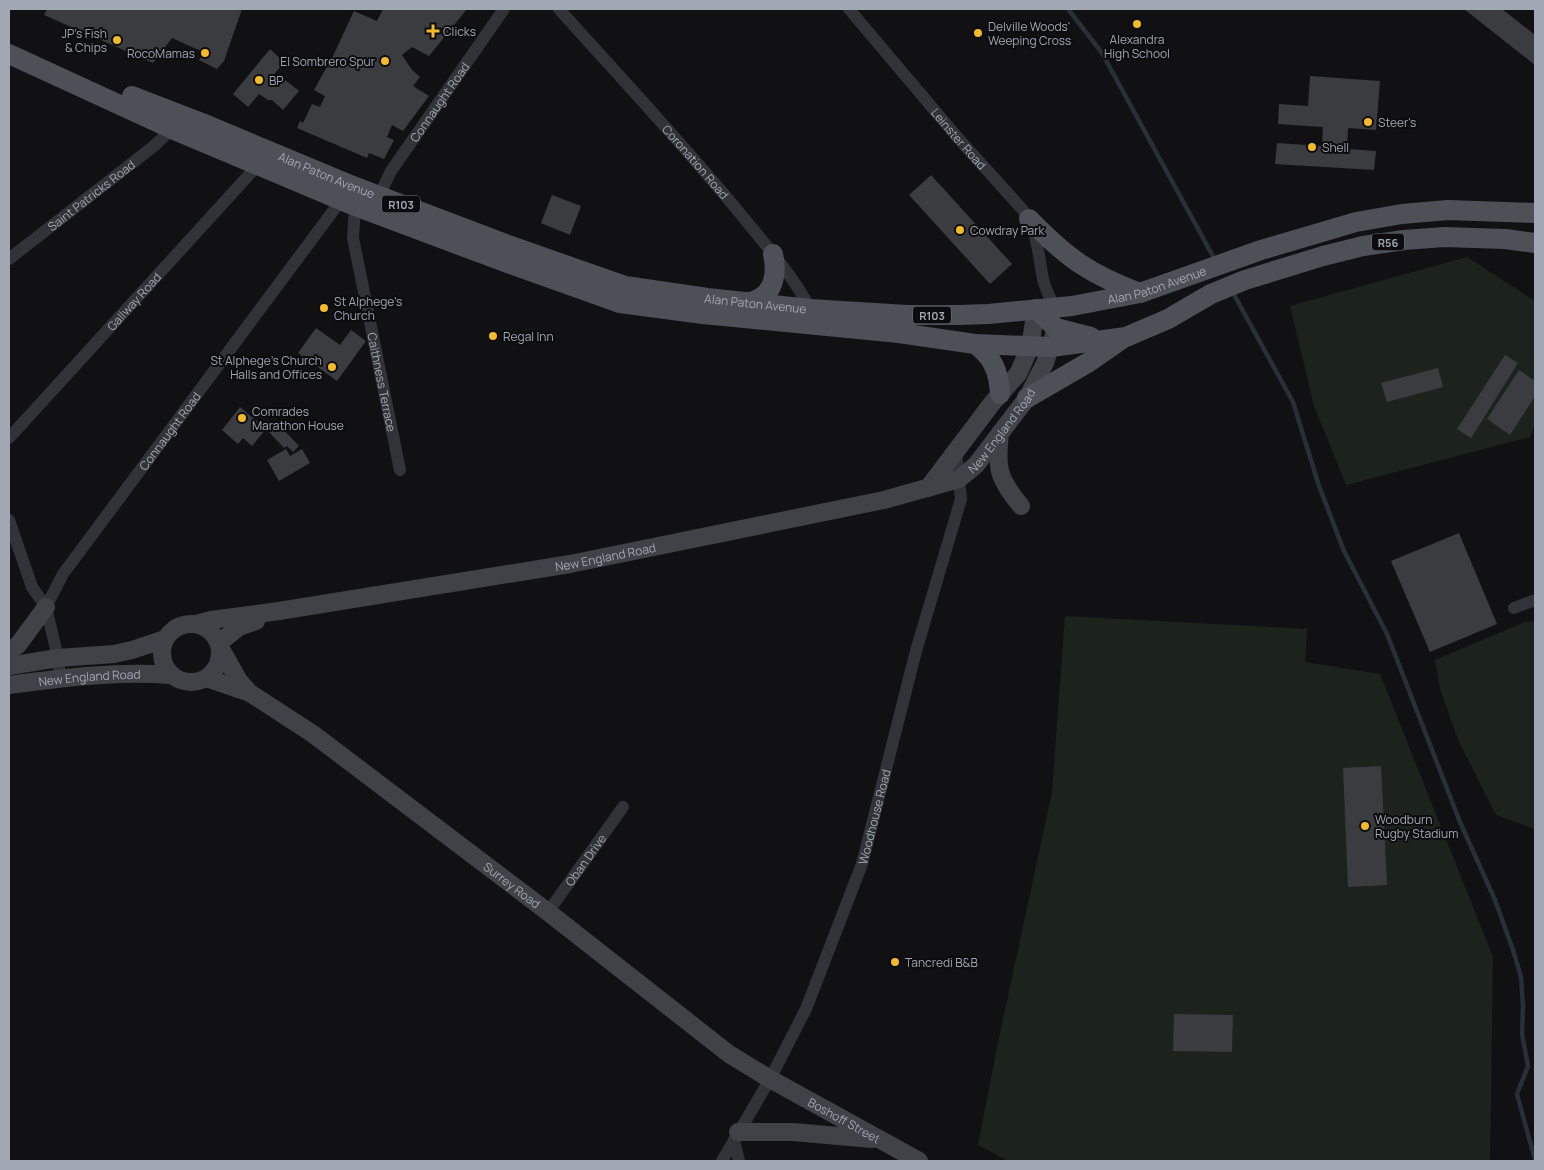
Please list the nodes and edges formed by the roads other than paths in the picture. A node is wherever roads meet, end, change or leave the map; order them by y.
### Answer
1 (504, 9) edge
2 (559, 9) edge
3 (849, 9) edge
4 (9, 42) edge
5 (9, 54) edge
6 (172, 129) junction
7 (258, 165) junction
8 (379, 196) junction
9 (348, 202) junction
10 (1535, 213) edge
11 (1029, 219) junction
12 (1474, 238) junction
13 (1535, 243) edge
14 (773, 254) junction
15 (1535, 256) edge
16 (9, 259) edge
17 (1044, 282) junction
18 (1140, 293) junction
19 (744, 302) junction
20 (1045, 308) junction
21 (814, 317) junction
22 (1126, 337) junction
23 (1054, 338) junction
24 (975, 344) junction
25 (1030, 347) junction
26 (1000, 394) junction
27 (1027, 398) junction
28 (1000, 432) junction
29 (9, 438) edge
30 (956, 452) junction
31 (400, 470) dead end
32 (959, 478) junction
33 (928, 488) junction
34 (1021, 506) dead end
35 (9, 520) edge
36 (1535, 600) edge
37 (46, 607) junction
38 (1514, 608) dead end
39 (279, 611) junction
40 (196, 624) junction
41 (165, 638) junction
42 (220, 646) junction
43 (9, 651) edge
44 (58, 658) junction
45 (9, 666) edge
46 (171, 675) junction
47 (60, 678) junction
48 (206, 678) junction
49 (9, 685) edge
50 (250, 693) junction
51 (623, 807) dead end
52 (548, 912) junction
53 (770, 1079) junction
54 (736, 1136) junction
55 (878, 1139) junction
56 (722, 1161) edge
57 (739, 1161) edge
58 (920, 1161) edge

1 - 8 street, Connaught Road
2 - 14 street, Coronation Road
3 - 11 street, Leinster Road
4 - 8 main road, Alan Paton Avenue / R103
5 - 6 main road, Alan Paton Avenue / R103
6 - 7 main road, Alan Paton Avenue / R103
6 - 16 street, Saint Patricks Road
7 - 9 main road, Alan Paton Avenue / R103
7 - 29 street, Gallway Road
8 - 19 main road, Alan Paton Avenue / R103
9 - 21 main road, Alan Paton Avenue / R103
9 - 31 street, Caithness Terrace
9 - 37 street, Connaught Road
10 - 18 main road, Alan Paton Avenue / R56
11 - 17 street, Leinster Road
11 - 18 main road
12 - 13 main road, R56
12 - 15 main road
12 - 22 main road, Alan Paton Avenue / R56
14 - 19 main road
14 - 21 street, Coronation Road
17 - 20 street, Leinster Road
17 - 20 street, Leinster Road
18 - 20 main road, Alan Paton Avenue / R56
19 - 21 main road, Alan Paton Avenue / R103
20 - 21 main road, Alan Paton Avenue / R103
20 - 23 main road
20 - 25 street, New England Road
21 - 24 main road, Alan Paton Avenue / R103
22 - 23 main road, Alan Paton Avenue / R56
22 - 27 main road
23 - 25 main road, Alan Paton Avenue / R103
23 - 27 street, New England Road
24 - 25 main road, Alan Paton Avenue / R103
24 - 26 main road
25 - 26 street, New England Road
26 - 30 street, New England Road
27 - 28 street, New England Road
28 - 32 street, New England Road
28 - 34 street
30 - 32 street, Woodhouse Road
30 - 33 street, New England Road
32 - 33 street, New England Road
32 - 53 street, Woodhouse Road
33 - 39 street, New England Road
35 - 37 street
36 - 38 street
37 - 43 street
37 - 44 street
39 - 40 street, New England Road
39 - 42 street, New England Road
40 - 41 street
40 - 42 street
41 - 44 street, New England Road
41 - 46 street
42 - 48 street
42 - 50 street, Surrey Road
44 - 45 street, New England Road
44 - 47 street
46 - 47 street, New England Road
46 - 48 street
47 - 49 street, New England Road
48 - 50 street, Surrey Road
50 - 52 street, Surrey Road
51 - 52 street, Oban Drive
52 - 53 street, Surrey Road
53 - 54 street, Woodhouse Road
53 - 55 street, Boshoff Street
54 - 55 street
54 - 56 street, Woodhouse Road
54 - 57 street
55 - 58 street, Boshoff Street

